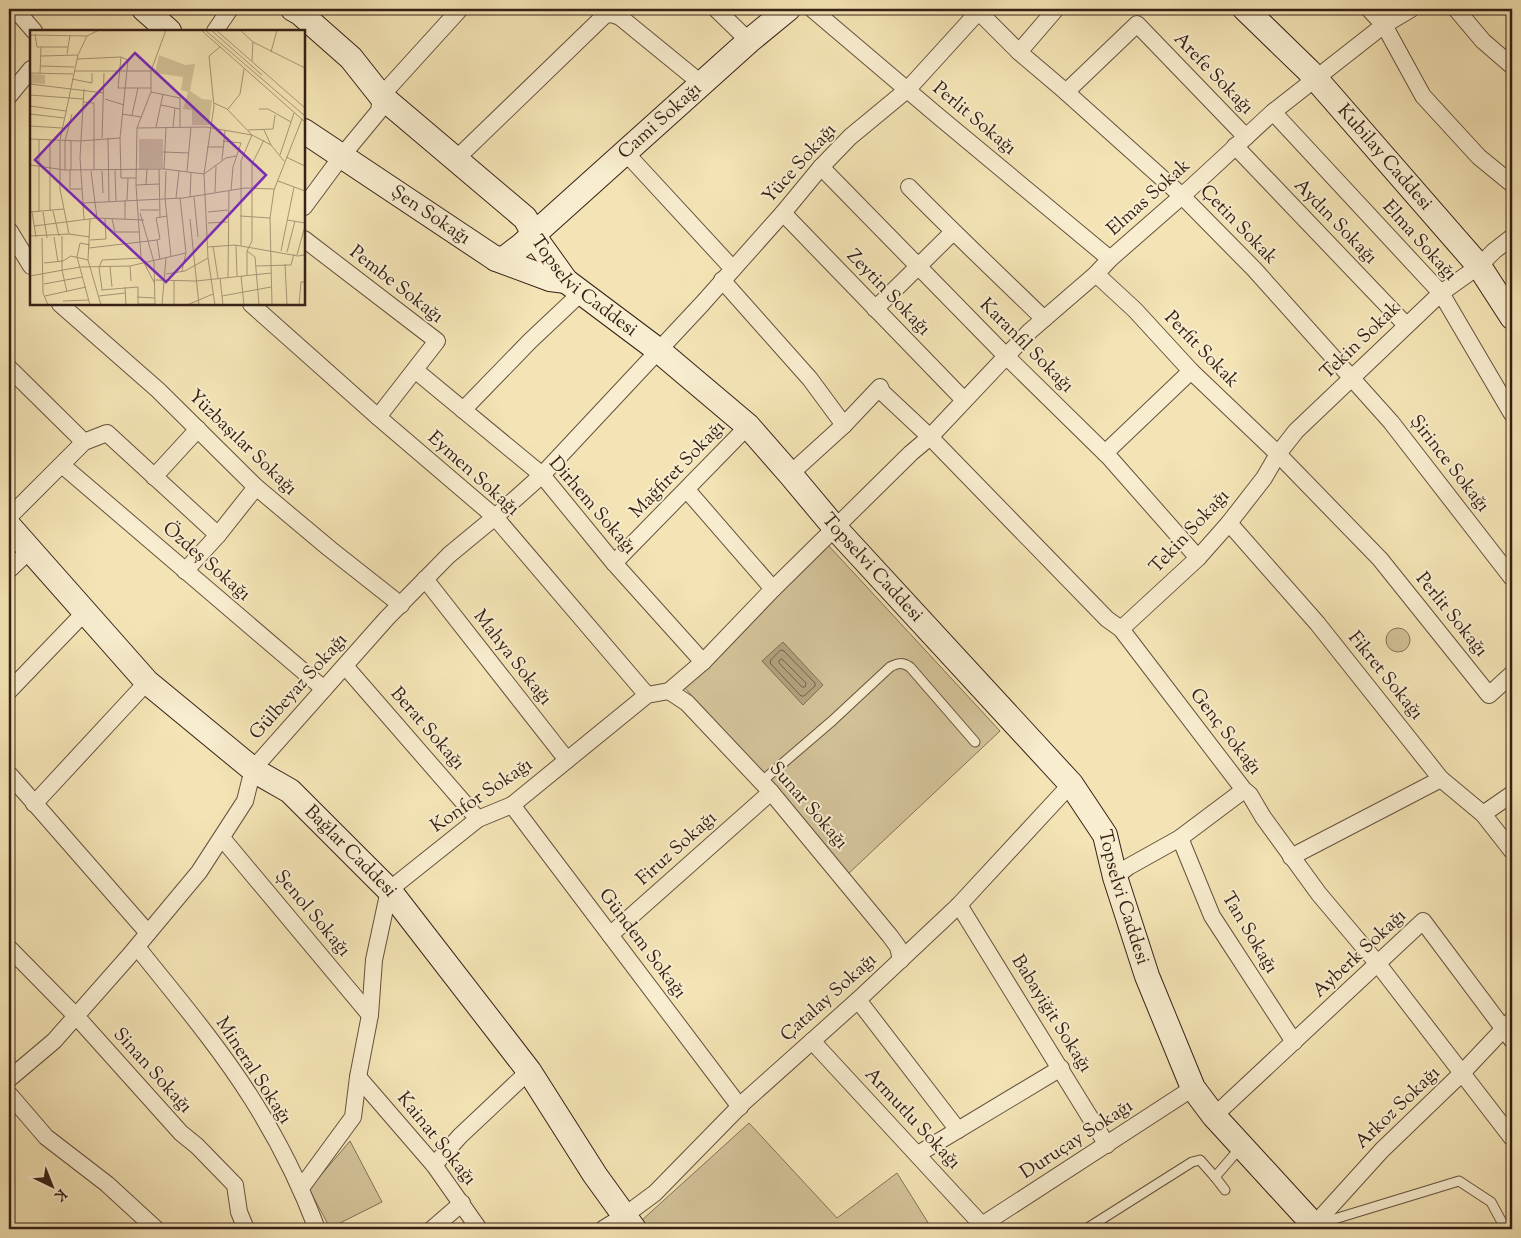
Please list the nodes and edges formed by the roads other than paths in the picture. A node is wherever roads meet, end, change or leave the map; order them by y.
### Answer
1 (12, 9) edge
2 (144, 9) edge
3 (230, 9) edge
4 (293, 9) edge
5 (460, 9) edge
6 (716, 9) edge
7 (788, 9) edge
8 (812, 9) edge
9 (1056, 9) edge
10 (1245, 9) edge
11 (1369, 9) edge
12 (1411, 9) edge
13 (1456, 9) edge
14 (977, 10) edge
15 (1384, 25) junction
16 (33, 30) edge
17 (167, 30) edge
18 (216, 30) edge
19 (749, 41) junction
20 (1019, 52) junction
21 (1512, 66) edge
22 (30, 70) edge
23 (1316, 79) junction
24 (702, 84) junction
25 (908, 89) junction
26 (1066, 92) junction
27 (9, 96) edge
28 (381, 96) junction
29 (1273, 112) junction
30 (305, 132) edge
31 (1240, 142) junction
32 (625, 152) junction
33 (341, 157) junction
34 (455, 160) junction
35 (821, 167) junction
36 (1512, 184) edge
37 (909, 187) dead end
38 (1182, 196) junction
39 (305, 206) edge
40 (783, 213) junction
41 (9, 230) edge
42 (953, 232) junction
43 (532, 235) junction
44 (1512, 237) edge
45 (305, 240) edge
46 (496, 259) junction
47 (1110, 259) junction
48 (30, 264) edge
49 (918, 265) junction
50 (1480, 266) junction
51 (1096, 274) junction
52 (728, 275) junction
53 (574, 287) junction
54 (1441, 292) junction
55 (61, 305) edge
56 (252, 305) edge
57 (875, 309) junction
58 (1512, 317) edge
59 (1044, 319) junction
60 (1406, 325) junction
61 (658, 350) junction
62 (1006, 356) junction
63 (9, 368) edge
64 (415, 370) junction
65 (1191, 371) junction
66 (1351, 377) junction
67 (964, 400) junction
68 (463, 410) junction
69 (1512, 414) edge
70 (378, 417) junction
71 (844, 425) junction
72 (748, 426) junction
73 (198, 430) junction
74 (930, 437) junction
75 (84, 442) junction
76 (1105, 453) junction
77 (1278, 454) junction
78 (62, 465) junction
79 (790, 474) junction
80 (542, 475) junction
81 (154, 477) junction
82 (256, 487) junction
83 (687, 490) junction
84 (9, 517) edge
85 (496, 517) junction
86 (1229, 523) junction
87 (9, 526) edge
88 (836, 529) junction
89 (218, 535) junction
90 (30, 550) junction
91 (1198, 558) junction
92 (1380, 559) joint
93 (614, 563) junction
94 (9, 570) edge
95 (185, 571) junction
96 (1512, 578) edge
97 (425, 579) junction
98 (773, 589) junction
99 (401, 605) junction
100 (84, 612) junction
101 (1121, 629) junction
102 (703, 662) junction
103 (345, 666) junction
104 (1512, 674) edge
105 (147, 682) junction
106 (324, 689) junction
107 (9, 691) edge
108 (670, 691) junction
109 (647, 695) junction
110 (975, 742) dead end
111 (567, 760) junction
112 (253, 769) junction
113 (9, 774) edge
114 (1441, 779) junction
115 (1072, 784) junction
116 (766, 787) junction
117 (1244, 790) junction
118 (1512, 794) edge
119 (34, 804) junction
120 (512, 805) junction
121 (1483, 814) junction
122 (478, 819) junction
123 (222, 838) junction
124 (1180, 838) junction
125 (1512, 850) edge
126 (1291, 857) junction
127 (1115, 877) junction
128 (389, 890) junction
129 (959, 905) junction
130 (148, 933) junction
131 (610, 935) junction
132 (136, 947) junction
133 (9, 948) edge
134 (901, 960) junction
135 (1378, 964) junction
136 (858, 1000) junction
137 (370, 1015) junction
138 (76, 1016) junction
139 (1509, 1030) edge
140 (812, 1041) junction
141 (1294, 1042) junction
142 (1061, 1068) junction
143 (529, 1071) junction
144 (1462, 1073) junction
145 (358, 1077) junction
146 (9, 1079) edge
147 (1193, 1088) junction
148 (9, 1094) edge
149 (740, 1107) junction
150 (1214, 1116) junction
151 (958, 1130) junction
152 (1512, 1138) edge
153 (1107, 1145) junction
154 (1242, 1147) junction
155 (918, 1154) junction
156 (434, 1165) junction
157 (1215, 1177) junction
158 (301, 1188) junction
159 (1225, 1190) dead end
160 (462, 1203) junction
161 (629, 1222) edge
162 (982, 1225) joint
163 (1504, 1226) dead end
164 (1315, 1227) edge
165 (156, 1229) edge
166 (246, 1229) edge
167 (317, 1229) edge
168 (432, 1229) edge
169 (479, 1229) edge
170 (603, 1229) edge
171 (1086, 1229) edge

1 - 16 street
2 - 17 street
3 - 18 street
4 - 28 street, Topselvi Caddesi
5 - 28 street
6 - 19 street
7 - 19 street, Cami Sokağı
8 - 25 street, Perlit Sokağı
9 - 20 street
10 - 23 street, Kubilay Caddesi
11 - 15 street
12 - 15 street, Elmas Sokak
13 - 21 street
14 - 20 street, Çetin Sokak
14 - 25 street, Yüce Sokağı
15 - 23 street, Elmas Sokak
15 - 36 street
19 - 24 street, Cami Sokağı
20 - 26 street, Çetin Sokak
22 - 27 street
23 - 29 street, Elmas Sokak
23 - 50 street, Kubilay Caddesi
24 - 32 street, Cami Sokağı
24 - 34 street
25 - 35 street, Yüce Sokağı
25 - 47 street, Perlit Sokağı
26 - 31 street, Arefe Sokağı
26 - 38 street, Çetin Sokak
28 - 33 street
28 - 34 street, Topselvi Caddesi
29 - 31 street, Elmas Sokak
29 - 54 street, Elma Sokağı
30 - 33 street, Şen Sokağı
31 - 38 street, Elmas Sokak
31 - 60 street, Aydın Sokağı
32 - 43 street, Cami Sokağı
32 - 52 street
33 - 39 street
33 - 46 street, Şen Sokağı
34 - 43 street, Topselvi Caddesi
35 - 40 street, Yüce Sokağı
35 - 49 street, Karanfil Sokağı
37 - 42 street
38 - 47 street, Elmas Sokak
38 - 66 street, Çetin Sokak
40 - 52 street, Yüce Sokağı
40 - 57 street, Zeytin Sokağı
41 - 48 street
42 - 49 street
42 - 59 street
43 - 46 street, Cami Sokağı
43 - 53 street, Topselvi Caddesi
44 - 50 street, Tekin Sokak
45 - 64 street, Pembe Sokağı
46 - 53 street, Şen Sokağı
47 - 51 street, Elmas Sokak
49 - 57 street
49 - 62 street, Karanfil Sokağı
50 - 54 street, Tekin Sokak
50 - 58 street, Kubilay Caddesi
51 - 59 street, Elmas Sokak
51 - 65 street, Perfit Sokak
52 - 61 street, Yüce Sokağı
52 - 71 street
53 - 61 street, Topselvi Caddesi
53 - 68 street
54 - 60 street, Tekin Sokak
54 - 69 street, Elma Sokağı
55 - 73 street, Yüzbaşılar Sokağı
56 - 70 street, Eymen Sokağı
57 - 67 street, Zeytin Sokağı
59 - 62 street, Elmas Sokak
60 - 66 street, Tekin Sokak
61 - 72 street, Topselvi Caddesi
61 - 80 street, Gülbeyaz Sokağı
62 - 67 street, Elmas Sokak
62 - 76 street, Karanfil Sokağı
63 - 75 street
64 - 68 street, Dirhem Sokağı
64 - 70 street, Pembe Sokağı
65 - 76 street
65 - 77 street, Perfit Sokak
66 - 77 street, Tekin Sokak
66 - 96 street, Şirince Sokağı
67 - 74 street, Elmas Sokak
68 - 80 street, Dirhem Sokağı
70 - 85 street, Eymen Sokağı
71 - 74 street, Genç Sokağı
71 - 79 street
72 - 79 street, Topselvi Caddesi
72 - 83 street, Mağfiret Sokağı
73 - 81 street
73 - 82 street, Yüzbaşılar Sokağı
74 - 88 street, Elmas Sokak
74 - 101 street, Genç Sokağı
75 - 78 street
75 - 81 street
76 - 91 street, Karanfil Sokağı
77 - 86 street, Tekin Sokağı
77 - 92 street, Perfit Sokak
78 - 84 street
78 - 95 street, Özdeş Sokağı
79 - 88 street, Topselvi Caddesi
80 - 85 street, Gülbeyaz Sokağı
80 - 93 street, Dirhem Sokağı
81 - 89 street
82 - 89 street
82 - 99 street, Yüzbaşılar Sokağı
83 - 93 street, Mağfiret Sokağı
83 - 98 street
85 - 97 street, Gülbeyaz Sokağı
85 - 109 street, Eymen Sokağı
86 - 91 street, Tekin Sokağı
86 - 114 street, Fikret Sokağı
87 - 90 street, Bağlar Caddesi
88 - 98 street
88 - 115 street, Topselvi Caddesi
89 - 95 street
90 - 94 street
90 - 100 street, Bağlar Caddesi
91 - 101 street, Tekin Sokağı
92 - 104 street, Perlit Sokağı
93 - 102 street, Dirhem Sokağı
95 - 106 street, Özdeş Sokağı
97 - 99 street, Gülbeyaz Sokağı
97 - 111 street, Mahya Sokağı
98 - 102 street
99 - 103 street, Gülbeyaz Sokağı
100 - 105 street, Bağlar Caddesi
100 - 107 street
101 - 117 street, Genç Sokağı
102 - 108 street
103 - 106 street, Gülbeyaz Sokağı
103 - 122 street, Berat Sokağı
105 - 112 street, Bağlar Caddesi
105 - 119 street
106 - 112 street, Gülbeyaz Sokağı
108 - 109 street, Konfor Sokağı
108 - 116 street, Sunar Sokağı
109 - 111 street, Konfor Sokağı
110 - 116 lane
111 - 120 street, Konfor Sokağı
112 - 123 street, Gülbeyaz Sokağı
112 - 128 street, Bağlar Caddesi
113 - 119 street
114 - 121 street, Fikret Sokağı
114 - 126 street
115 - 127 street, Topselvi Caddesi
115 - 129 street, Çatalay Sokağı
116 - 131 street, Firuz Sokağı
116 - 134 street, Sunar Sokağı
117 - 124 street
117 - 126 street, Genç Sokağı
118 - 121 street
119 - 130 street
120 - 122 street, Konfor Sokağı
120 - 131 street, Gündem Sokağı
121 - 125 street, Fikret Sokağı
122 - 128 street, Konfor Sokağı
123 - 130 street, Gülbeyaz Sokağı
123 - 137 street, Şenol Sokağı
124 - 127 street
124 - 141 street, Tan Sokağı
126 - 135 street, Genç Sokağı
127 - 147 street, Topselvi Caddesi
128 - 137 street
128 - 143 street, Bağlar Caddesi
129 - 134 street, Çatalay Sokağı
129 - 142 street, Babayiğit Sokağı
130 - 132 street, Gülbeyaz Sokağı
131 - 149 street, Gündem Sokağı
132 - 138 street, Gülbeyaz Sokağı
132 - 158 street, Mineral Sokağı
133 - 138 street, Sinan Sokağı
134 - 136 street, Çatalay Sokağı
135 - 139 street, Ayberk Sokağı
135 - 141 street, Ayberk Sokağı
135 - 144 street, Genç Sokağı
136 - 140 street, Çatalay Sokağı
136 - 151 street
137 - 145 street
138 - 146 street, Gülbeyaz Sokağı
138 - 166 street, Sinan Sokağı
139 - 144 street, Arkoz Sokağı
140 - 149 street, Çatalay Sokağı
140 - 155 street, Armutlu Sokağı
141 - 150 street, Ayberk Sokağı
142 - 151 street
142 - 153 street, Babayiğit Sokağı
143 - 156 street
143 - 161 street, Bağlar Caddesi
144 - 152 street, Genç Sokağı
144 - 164 street, Arkoz Sokağı
145 - 156 street, Kainat Sokağı
145 - 158 street
147 - 150 street, Topselvi Caddesi
147 - 153 street, Duruçay Sokağı
148 - 165 street
149 - 161 street, Çatalay Sokağı
150 - 154 street, Topselvi Caddesi
151 - 155 street
153 - 162 street, Duruçay Sokağı
154 - 157 lane
154 - 164 street, Topselvi Caddesi
155 - 162 street, Armutlu Sokağı
156 - 160 street, Kainat Sokağı
157 - 159 lane
157 - 171 lane
158 - 167 street, Mineral Sokağı
160 - 168 street
160 - 169 street, Kainat Sokağı
161 - 170 street, Çatalay Sokağı
163 - 164 lane

